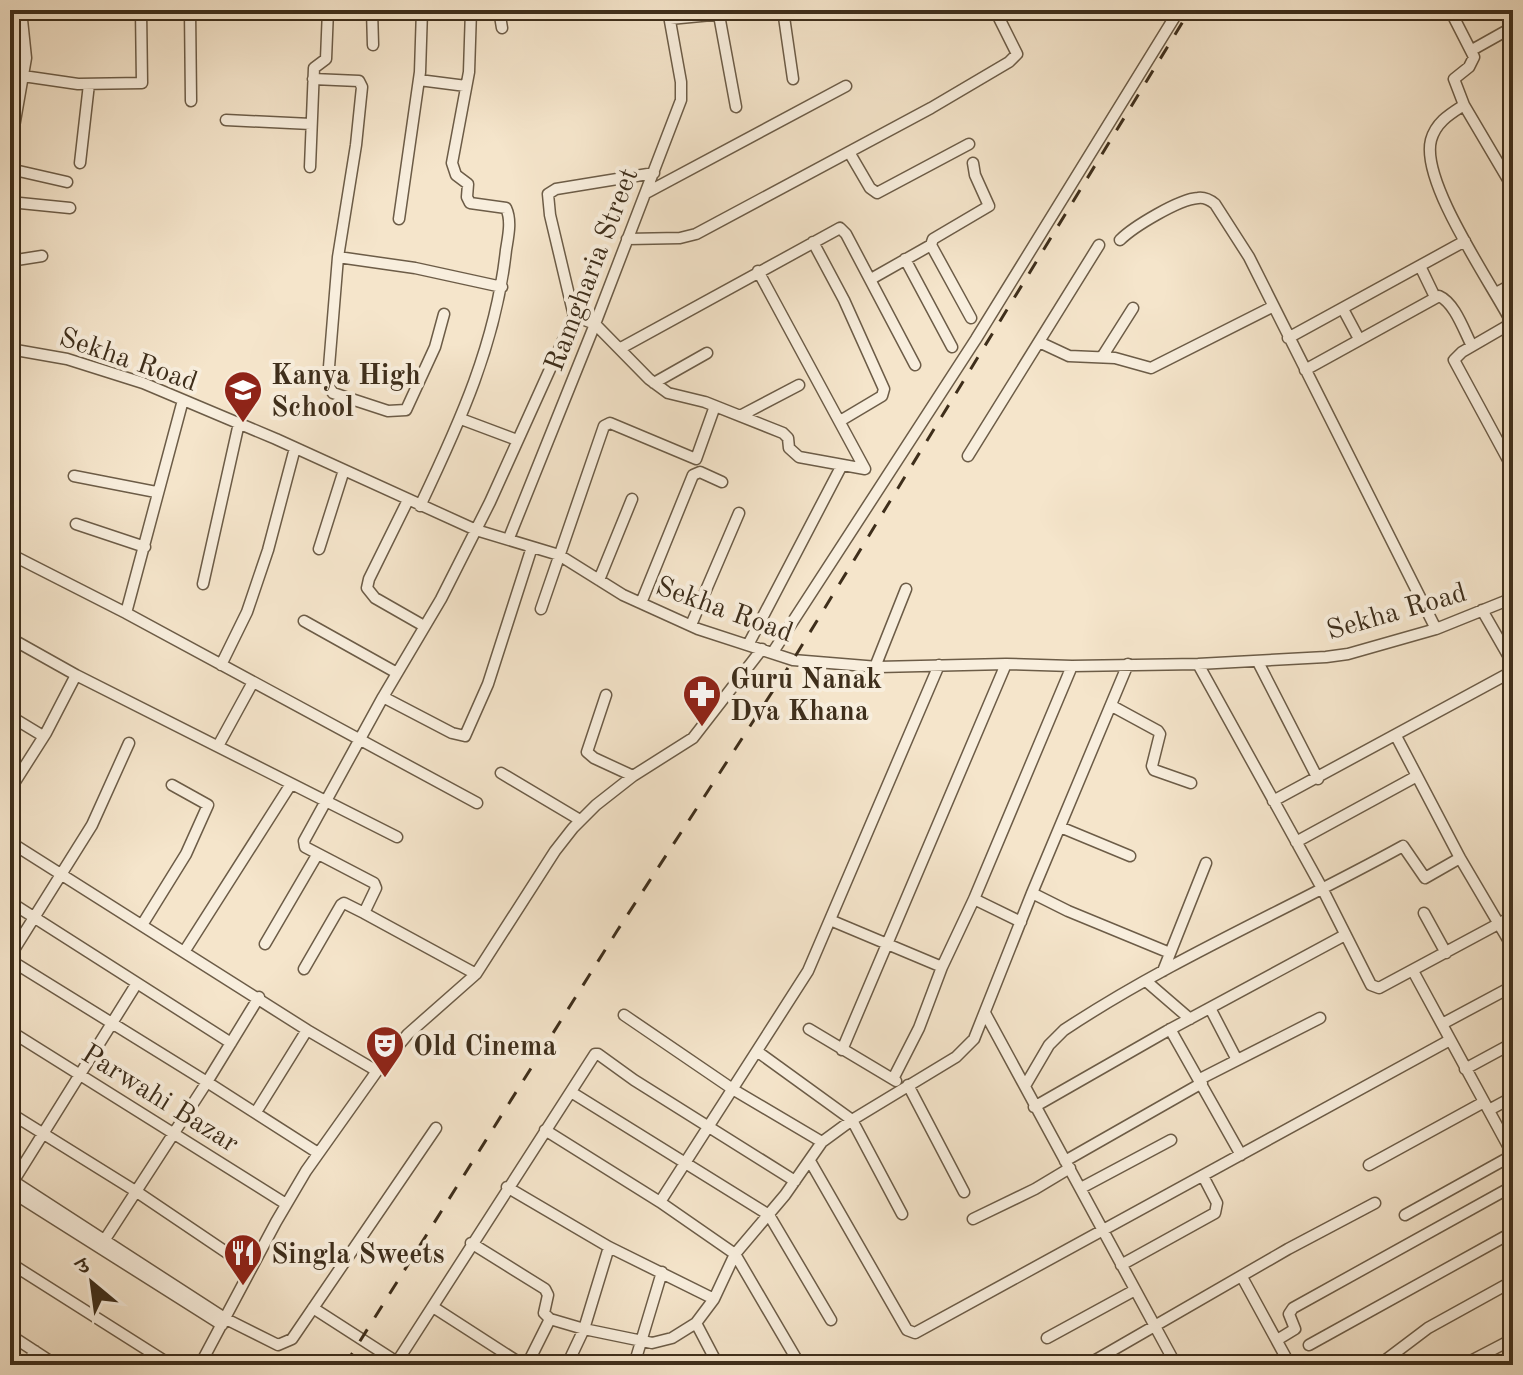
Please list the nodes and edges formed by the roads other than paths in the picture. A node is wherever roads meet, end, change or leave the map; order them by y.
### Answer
1 (21, 10) edge
2 (141, 10) edge
3 (190, 10) edge
4 (328, 10) edge
5 (372, 10) edge
6 (422, 10) edge
7 (471, 10) edge
8 (499, 10) edge
9 (765, 10) edge
10 (783, 10) edge
11 (995, 10) edge
12 (1179, 10) edge
13 (1450, 10) edge
14 (669, 15) edge
15 (719, 15) junction
16 (1513, 27) edge
17 (502, 28) dead end
18 (373, 45) dead end
19 (1472, 50) junction
20 (23, 76) junction
21 (313, 79) junction
22 (793, 79) dead end
23 (419, 80) junction
24 (89, 84) junction
25 (466, 86) junction
26 (846, 86) dead end
27 (191, 101) dead end
28 (1464, 105) junction
29 (736, 107) dead end
30 (226, 120) dead end
31 (311, 124) junction
32 (969, 144) dead end
33 (10, 150) edge
34 (849, 152) junction
35 (80, 163) dead end
36 (973, 163) dead end
37 (310, 167) dead end
38 (10, 169) edge
39 (654, 173) junction
40 (67, 182) dead end
41 (1513, 188) edge
42 (646, 193) junction
43 (10, 202) edge
44 (70, 208) dead end
45 (399, 219) dead end
46 (627, 239) junction
47 (1120, 240) dead end
48 (1465, 241) junction
49 (813, 242) junction
50 (931, 245) junction
51 (1099, 245) dead end
52 (42, 256) dead end
53 (338, 257) junction
54 (905, 259) junction
55 (10, 261) edge
56 (1420, 266) junction
57 (758, 271) junction
58 (871, 279) junction
59 (1513, 284) edge
60 (502, 287) junction
61 (1496, 293) junction
62 (1435, 297) junction
63 (1272, 307) junction
64 (1133, 308) dead end
65 (1343, 309) junction
66 (444, 314) dead end
67 (574, 316) junction
68 (971, 318) dead end
69 (595, 324) junction
70 (1513, 324) edge
71 (1288, 338) junction
72 (1359, 339) junction
73 (1039, 342) junction
74 (1472, 346) junction
75 (952, 347) dead end
76 (621, 348) junction
77 (10, 349) edge
78 (707, 353) dead end
79 (1102, 357) junction
80 (915, 365) dead end
81 (1305, 370) junction
82 (654, 383) junction
83 (799, 385) dead end
84 (183, 400) junction
85 (715, 406) junction
86 (740, 416) junction
87 (461, 419) junction
88 (840, 421) junction
89 (239, 423) junction
90 (517, 440) junction
91 (295, 448) junction
92 (968, 456) dead end
93 (842, 465) junction
94 (865, 469) junction
95 (1513, 469) edge
96 (344, 470) junction
97 (74, 476) dead end
98 (886, 476) junction
99 (722, 482) dead end
100 (156, 492) junction
101 (632, 499) dead end
102 (408, 500) junction
103 (420, 506) junction
104 (739, 513) dead end
105 (76, 524) dead end
106 (476, 530) junction
107 (509, 538) junction
108 (145, 547) junction
109 (532, 547) junction
110 (319, 549) dead end
111 (10, 554) edge
112 (559, 555) junction
113 (599, 580) junction
114 (203, 584) dead end
115 (906, 589) dead end
116 (1513, 598) edge
117 (641, 603) junction
118 (541, 609) dead end
119 (1482, 610) junction
120 (126, 613) junction
121 (304, 621) dead end
122 (691, 625) junction
123 (424, 626) junction
124 (1436, 629) junction
125 (10, 638) edge
126 (748, 645) junction
127 (767, 650) junction
128 (1258, 662) junction
129 (1006, 664) junction
130 (1128, 664) junction
131 (1198, 664) junction
132 (1513, 664) edge
133 (221, 665) junction
134 (939, 665) junction
135 (1072, 666) junction
136 (875, 667) junction
137 (1513, 671) edge
138 (397, 673) junction
139 (76, 675) junction
140 (253, 682) junction
141 (606, 695) dead end
142 (383, 697) junction
143 (1112, 706) junction
144 (10, 716) edge
145 (43, 736) junction
146 (1396, 736) junction
147 (360, 740) junction
148 (129, 743) dead end
149 (218, 746) junction
150 (501, 773) dead end
151 (633, 776) junction
152 (1417, 776) junction
153 (1318, 779) junction
154 (1191, 783) dead end
155 (291, 784) junction
156 (172, 785) dead end
157 (11, 788) edge
158 (325, 801) junction
159 (1273, 801) junction
160 (477, 803) dead end
161 (580, 820) junction
162 (1060, 827) junction
163 (397, 837) dead end
164 (10, 842) edge
165 (1296, 842) junction
166 (317, 855) junction
167 (1130, 856) dead end
168 (1460, 858) junction
169 (1206, 863) dead end
170 (61, 874) junction
171 (1323, 890) junction
172 (1032, 893) junction
173 (974, 899) junction
174 (10, 902) edge
175 (364, 913) junction
176 (1424, 913) dead end
177 (1513, 916) edge
178 (35, 917) junction
179 (830, 920) junction
180 (1021, 922) junction
181 (1500, 924) junction
182 (142, 925) junction
183 (1345, 935) junction
184 (887, 943) junction
185 (265, 944) dead end
186 (1513, 948) edge
187 (184, 952) junction
188 (1170, 953) junction
189 (1446, 953) junction
190 (10, 958) edge
191 (942, 967) junction
192 (304, 969) dead end
193 (1163, 971) junction
194 (1413, 971) junction
195 (476, 974) junction
196 (1146, 981) junction
197 (137, 983) junction
198 (1513, 986) edge
199 (259, 997) junction
200 (1210, 1008) junction
201 (985, 1013) junction
202 (624, 1015) dead end
203 (1320, 1018) dead end
204 (1190, 1019) junction
205 (110, 1023) junction
206 (1442, 1024) junction
207 (809, 1029) dead end
208 (1170, 1029) junction
209 (307, 1030) junction
210 (10, 1031) edge
211 (1450, 1040) junction
212 (231, 1043) junction
213 (1513, 1043) edge
214 (842, 1050) junction
215 (758, 1052) junction
216 (1237, 1060) junction
217 (1465, 1069) junction
218 (377, 1071) junction
219 (79, 1074) junction
220 (893, 1079) junction
221 (1201, 1081) junction
222 (207, 1082) junction
223 (906, 1086) junction
224 (1025, 1086) junction
225 (734, 1090) junction
226 (571, 1092) junction
227 (1513, 1097) edge
228 (1486, 1106) junction
229 (1034, 1107) junction
230 (256, 1112) junction
231 (10, 1113) edge
232 (852, 1120) junction
233 (709, 1126) junction
234 (436, 1128) dead end
235 (545, 1130) junction
236 (41, 1133) junction
237 (174, 1134) junction
238 (1171, 1140) dead end
239 (822, 1142) junction
240 (318, 1153) junction
241 (1241, 1155) junction
242 (1513, 1155) edge
243 (810, 1161) junction
244 (684, 1164) junction
245 (1068, 1164) junction
246 (1369, 1165) dead end
247 (1203, 1176) junction
248 (795, 1181) junction
249 (11, 1184) edge
250 (1513, 1186) edge
251 (507, 1187) junction
252 (1081, 1188) junction
253 (137, 1192) junction
254 (964, 1192) dead end
255 (660, 1202) junction
256 (1375, 1203) dead end
257 (286, 1204) junction
258 (902, 1214) dead end
259 (769, 1215) junction
260 (1405, 1215) dead end
261 (973, 1219) dead end
262 (1104, 1230) junction
263 (1513, 1232) edge
264 (104, 1243) junction
265 (471, 1243) junction
266 (609, 1247) junction
267 (735, 1254) junction
268 (10, 1263) edge
269 (1121, 1265) junction
270 (251, 1269) junction
271 (662, 1272) junction
272 (1242, 1277) junction
273 (1513, 1281) edge
274 (1135, 1290) junction
275 (714, 1299) junction
276 (433, 1307) junction
277 (313, 1308) junction
278 (550, 1319) junction
279 (831, 1320) dead end
280 (224, 1322) junction
281 (696, 1323) junction
282 (1155, 1326) junction
283 (584, 1329) junction
284 (10, 1335) edge
285 (1047, 1338) dead end
286 (1513, 1339) edge
287 (1277, 1340) junction
288 (642, 1341) junction
289 (1309, 1345) dead end
290 (35, 1351) junction
291 (398, 1364) edge
292 (26, 1365) edge
293 (56, 1365) edge
294 (171, 1365) edge
295 (200, 1365) edge
296 (525, 1365) edge
297 (567, 1365) edge
298 (634, 1365) edge
299 (718, 1365) edge
300 (800, 1365) edge
301 (1087, 1365) edge
302 (1176, 1365) edge
303 (1290, 1365) edge
304 (1379, 1365) edge
305 (1463, 1365) edge

1 - 20 street
2 - 24 street
3 - 27 street
4 - 21 street
5 - 18 street
6 - 23 street
7 - 25 street
8 - 17 street
9 - 15 street
10 - 22 street
11 - 34 street
12 - 98 street
13 - 19 street
14 - 15 street
14 - 39 street, Ramgharia Street
15 - 29 street
16 - 19 street
19 - 28 street
20 - 24 street
20 - 33 street
21 - 31 street
21 - 53 street
23 - 25 street
23 - 45 street
24 - 35 street
25 - 60 street
26 - 42 street
28 - 41 street
28 - 48 street
30 - 31 street
31 - 37 street
32 - 34 street
34 - 46 street
36 - 50 street
38 - 40 street
39 - 42 street, Ramgharia Street
39 - 67 street
42 - 46 street, Ramgharia Street
43 - 44 street
46 - 69 street, Ramgharia Street
47 - 63 street
48 - 56 street
48 - 61 street
49 - 57 street
49 - 58 street
49 - 88 street
50 - 54 street
50 - 68 street
51 - 73 street
52 - 55 street
53 - 60 street
53 - 66 street
54 - 58 street
54 - 75 street
56 - 62 street
56 - 65 street
57 - 76 street
57 - 88 street
58 - 80 street
59 - 61 street
60 - 87 street
61 - 70 street
62 - 72 street
62 - 74 street
63 - 71 street
63 - 79 street
64 - 79 street
65 - 71 street
65 - 72 street
67 - 69 street
67 - 90 street
69 - 76 street
69 - 107 street, Ramgharia Street
70 - 74 street
71 - 81 street
72 - 81 street
73 - 79 street
73 - 92 street
74 - 95 street
76 - 82 street
77 - 84 street, Sekha Road
78 - 82 street
81 - 124 street
82 - 85 street
83 - 86 street
84 - 89 street, Sekha Road
84 - 100 street
85 - 86 street
85 - 112 street
86 - 93 street
87 - 90 street
87 - 103 street
88 - 94 street
89 - 91 street, Sekha Road
89 - 114 street
90 - 106 street
91 - 96 street, Sekha Road
91 - 133 street
93 - 94 street
93 - 126 street
94 - 98 street
96 - 102 street, Sekha Road
96 - 110 street
97 - 100 street
98 - 127 street
99 - 117 street
100 - 108 street
101 - 113 street
102 - 103 street, Sekha Road
102 - 123 street
103 - 106 street, Sekha Road
104 - 122 street
105 - 108 street
106 - 107 street, Sekha Road
106 - 123 street
107 - 109 street, Sekha Road
108 - 120 street
109 - 112 street, Sekha Road
109 - 142 street
111 - 120 street
112 - 113 street, Sekha Road
112 - 118 street
113 - 117 street, Sekha Road
115 - 136 street
116 - 119 street, Sekha Road
117 - 122 street, Sekha Road
119 - 124 street, Sekha Road
119 - 132 street
120 - 133 street
121 - 138 street
122 - 126 street, Sekha Road
123 - 138 street
124 - 128 street, Sekha Road
125 - 139 street
126 - 127 street, Sekha Road
127 - 136 street, Sekha Road
127 - 151 street
128 - 131 street, Sekha Road
128 - 153 street
129 - 134 street, Sekha Road
129 - 135 street, Sekha Road
129 - 184 street
130 - 131 street, Sekha Road
130 - 135 street, Sekha Road
130 - 143 street
131 - 159 street
133 - 140 street
134 - 136 street, Sekha Road
134 - 179 street
135 - 173 street
137 - 146 street
138 - 142 street
139 - 145 street
139 - 149 street
140 - 147 street
140 - 149 street
141 - 151 street
142 - 147 street
143 - 154 street
143 - 162 street
144 - 145 street
145 - 157 street
146 - 152 street
146 - 153 street
147 - 158 street
147 - 160 street
148 - 170 street
149 - 155 street
150 - 161 street
151 - 161 street
152 - 165 street
152 - 168 street
153 - 159 street
155 - 158 street
155 - 187 street
156 - 182 street
158 - 163 street
158 - 166 street
159 - 165 street
161 - 195 street
162 - 167 street
162 - 172 street
164 - 170 street
165 - 171 street
166 - 175 street
166 - 185 street
168 - 171 street
168 - 181 street
169 - 188 street
170 - 178 street
170 - 182 street
171 - 183 street
171 - 193 street
172 - 180 street
172 - 188 street
173 - 180 street
173 - 191 street
174 - 178 street
175 - 192 street
175 - 195 street
176 - 189 street
177 - 181 street
178 - 190 street
178 - 197 street
179 - 184 street
179 - 215 street
180 - 201 street
181 - 186 street
181 - 189 street
182 - 187 street
183 - 194 street
183 - 200 street
184 - 191 street
184 - 214 street
187 - 199 street
188 - 193 street
189 - 194 street
190 - 205 street
191 - 220 street
193 - 196 street
194 - 206 street
195 - 218 street
196 - 204 street
196 - 224 street
197 - 205 street
197 - 212 street
198 - 206 street
199 - 209 street
199 - 212 street
200 - 204 street
200 - 216 street
201 - 223 street
201 - 224 street
202 - 225 street
203 - 216 street
204 - 208 street
205 - 219 street
205 - 222 street
206 - 211 street
207 - 214 street
208 - 221 street
208 - 229 street
209 - 218 street
209 - 230 street
210 - 219 street, Parwahi Bazar
211 - 217 street
211 - 241 street
212 - 222 street
213 - 217 street
214 - 220 street
215 - 225 street
215 - 232 street
216 - 221 street
217 - 228 street
218 - 240 street
219 - 236 street
219 - 237 street, Parwahi Bazar
220 - 223 street
221 - 241 street
221 - 245 street
222 - 230 street
222 - 237 street
223 - 232 street
223 - 254 street
224 - 229 street
225 - 233 street
225 - 239 street
226 - 233 street
226 - 235 street
226 - 244 street
227 - 228 street
228 - 242 street
228 - 246 street
229 - 245 street
230 - 240 street
231 - 236 street
232 - 239 street
232 - 258 street
233 - 244 street
233 - 248 street
234 - 277 street
235 - 251 street
235 - 255 street
236 - 249 street
236 - 253 street
237 - 253 street
237 - 257 street, Parwahi Bazar
238 - 252 street
239 - 243 street
240 - 257 street
241 - 247 street
242 - 260 street
243 - 248 street
243 - 262 street
244 - 255 street
244 - 259 street
245 - 252 street
245 - 261 street
247 - 262 street
247 - 269 street
248 - 259 street
249 - 264 street
250 - 287 street
251 - 265 street
251 - 266 street
252 - 262 street
253 - 264 street
253 - 270 street
255 - 267 street
256 - 272 street
257 - 270 street
259 - 267 street
259 - 279 street
262 - 269 street
263 - 289 street
264 - 280 street
265 - 276 street
265 - 278 street
266 - 271 street
266 - 283 street
267 - 275 street
267 - 300 street
268 - 294 street
269 - 274 street
270 - 280 street
271 - 275 street
271 - 288 street
272 - 282 street
272 - 287 street
273 - 304 street
274 - 282 street
274 - 285 street
275 - 281 street
276 - 291 street
276 - 296 street
277 - 280 street
277 - 291 street
278 - 283 street
278 - 296 street
280 - 295 street
281 - 288 street
281 - 299 street
282 - 301 street
282 - 302 street
283 - 288 street
283 - 297 street
284 - 290 street
286 - 305 street
287 - 303 street
288 - 298 street
290 - 292 street
290 - 293 street

